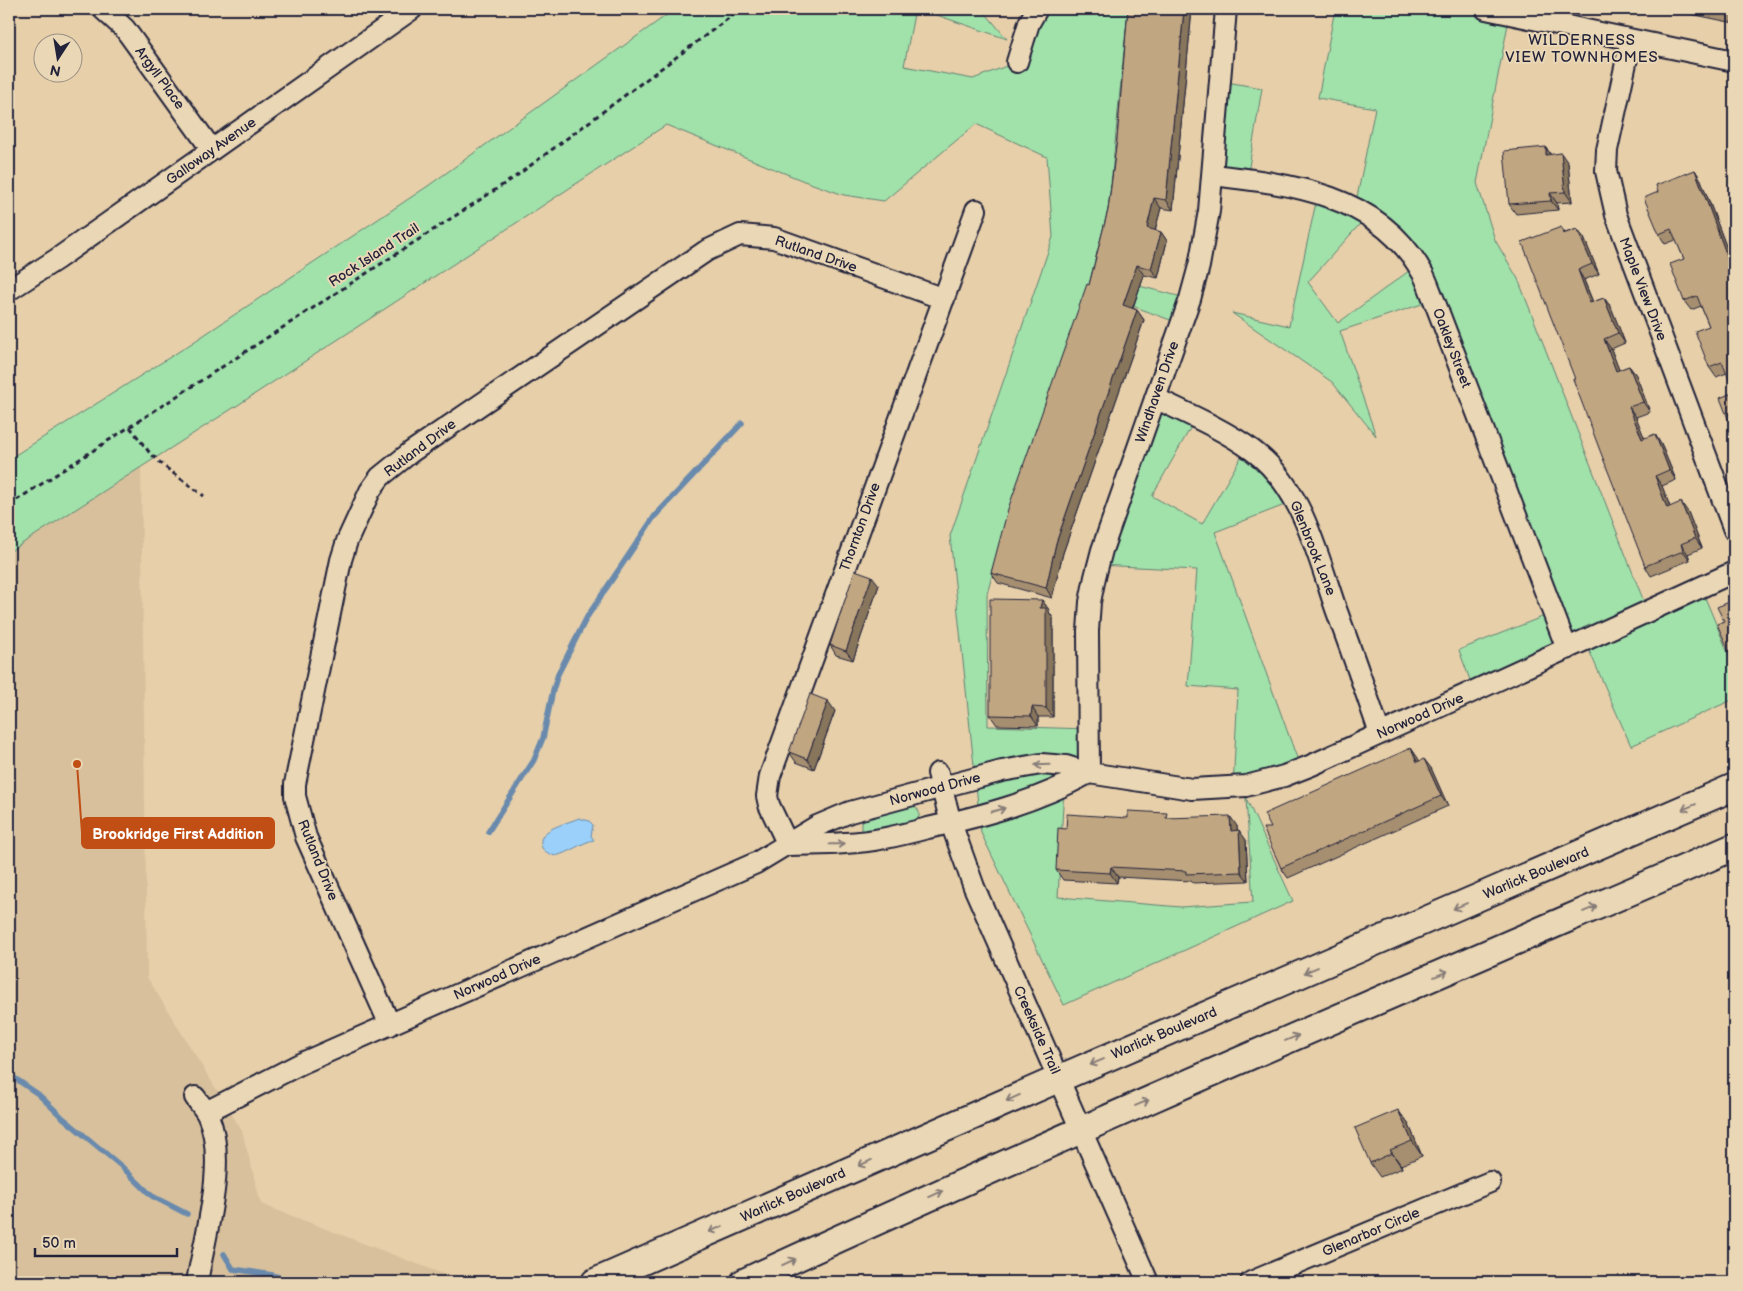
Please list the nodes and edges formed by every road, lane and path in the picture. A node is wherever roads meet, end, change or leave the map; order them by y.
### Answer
1 (103, 9) edge
2 (412, 9) edge
3 (741, 9) edge
4 (1037, 9) edge
5 (1226, 9) edge
6 (1494, 10) edge
7 (1631, 40) junction
8 (1017, 62) dead end
9 (1734, 62) edge
10 (212, 150) junction
11 (1212, 175) junction
12 (976, 210) dead end
13 (9, 290) edge
14 (944, 299) junction
15 (1155, 398) junction
16 (130, 427) junction
17 (204, 496) dead end
18 (9, 505) edge
19 (1734, 530) edge
20 (1734, 572) edge
21 (1567, 650) junction
22 (1380, 734) junction
23 (1090, 774) junction
24 (940, 780) junction
25 (1734, 787) edge
26 (951, 823) junction
27 (788, 845) junction
28 (1734, 847) edge
29 (390, 1025) junction
30 (1058, 1079) junction
31 (1082, 1129) junction
32 (1490, 1182) dead end
33 (197, 1282) edge
34 (596, 1282) edge
35 (744, 1282) edge
36 (1148, 1282) edge
37 (1251, 1282) edge

1 - 10 street, Argyll Place
2 - 10 street, Galloway Avenue
3 - 16 path, Rock Island Trail
4 - 8 street
5 - 11 street, Windhaven Drive
6 - 7 street
7 - 9 street
7 - 19 street, Maple View Drive
10 - 13 street, Galloway Avenue
11 - 15 street, Windhaven Drive
11 - 21 street, Oakley Street
12 - 14 street, Thornton Drive
14 - 27 street, Thornton Drive
14 - 29 street, Rutland Drive
15 - 22 street, Glenbrook Lane
15 - 23 street, Windhaven Drive
16 - 17 path
16 - 18 path, Rock Island Trail
20 - 21 street, Norwood Drive
21 - 22 street, Norwood Drive
22 - 23 street, Norwood Drive
23 -> 24 street, Norwood Drive
26 -> 23 street, Norwood Drive
24 - 26 street, Creekside Trail
24 - 27 street, Norwood Drive
25 -> 30 main road, Warlick Boulevard
27 -> 26 street, Norwood Drive
26 - 30 street, Creekside Trail
27 - 29 street, Norwood Drive
31 -> 28 main road
29 - 33 street, Norwood Drive
30 - 31 street, Creekside Trail
30 -> 34 main road, Warlick Boulevard
35 -> 31 main road
31 - 36 street, Creekside Trail
32 - 37 street, Glenarbor Circle

